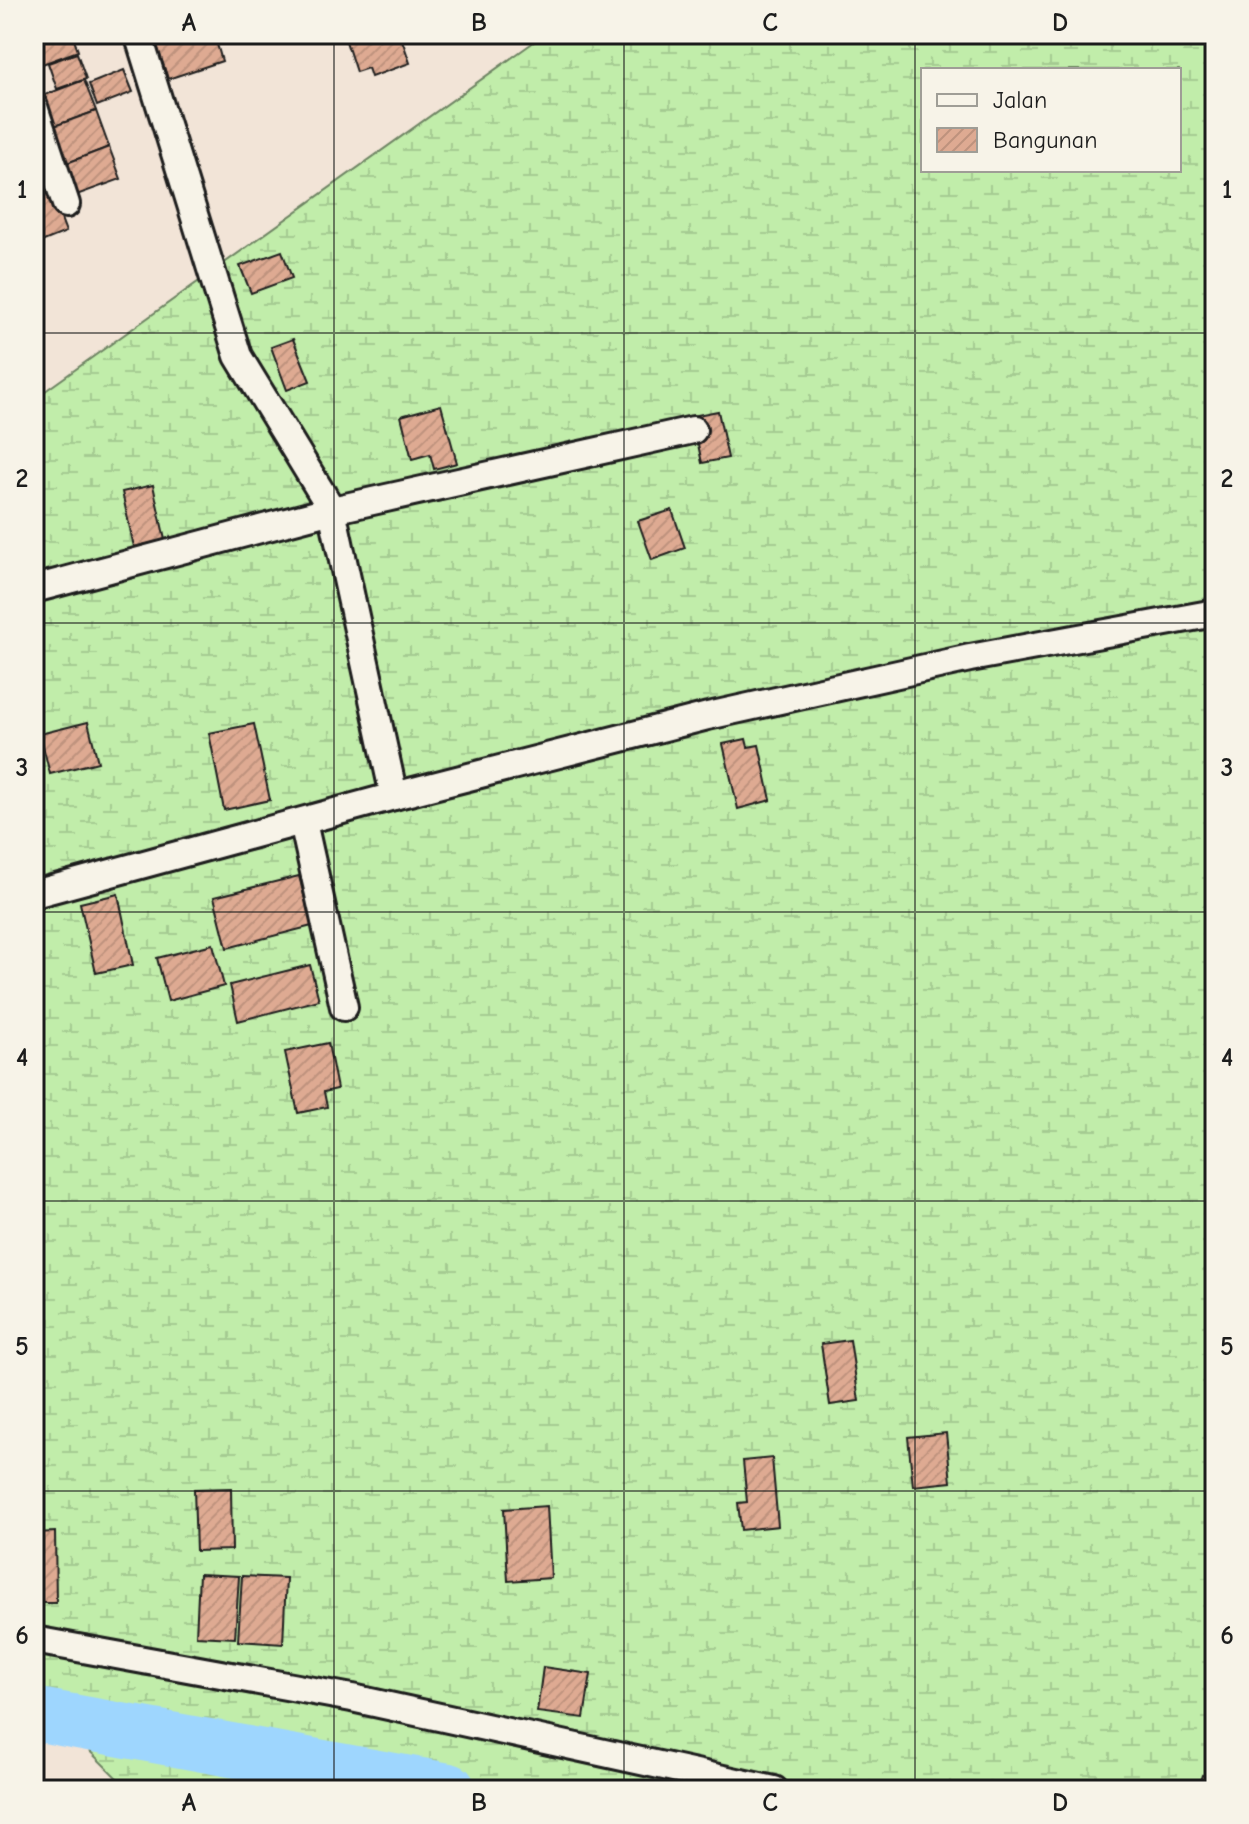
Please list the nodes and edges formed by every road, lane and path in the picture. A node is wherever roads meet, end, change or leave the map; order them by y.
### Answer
1 (138, 34) edge
2 (34, 107) edge
3 (66, 204) dead end
4 (693, 430) dead end
5 (332, 510) junction
6 (34, 589) edge
7 (1215, 613) edge
8 (394, 796) junction
9 (303, 822) junction
10 (34, 894) edge
11 (344, 1007) dead end
12 (34, 1640) edge
13 (774, 1790) edge

1 - 5 street
2 - 3 street
4 - 5 street
5 - 6 street
5 - 8 street
7 - 8 street
8 - 9 street
9 - 10 street
9 - 11 street
12 - 13 street

